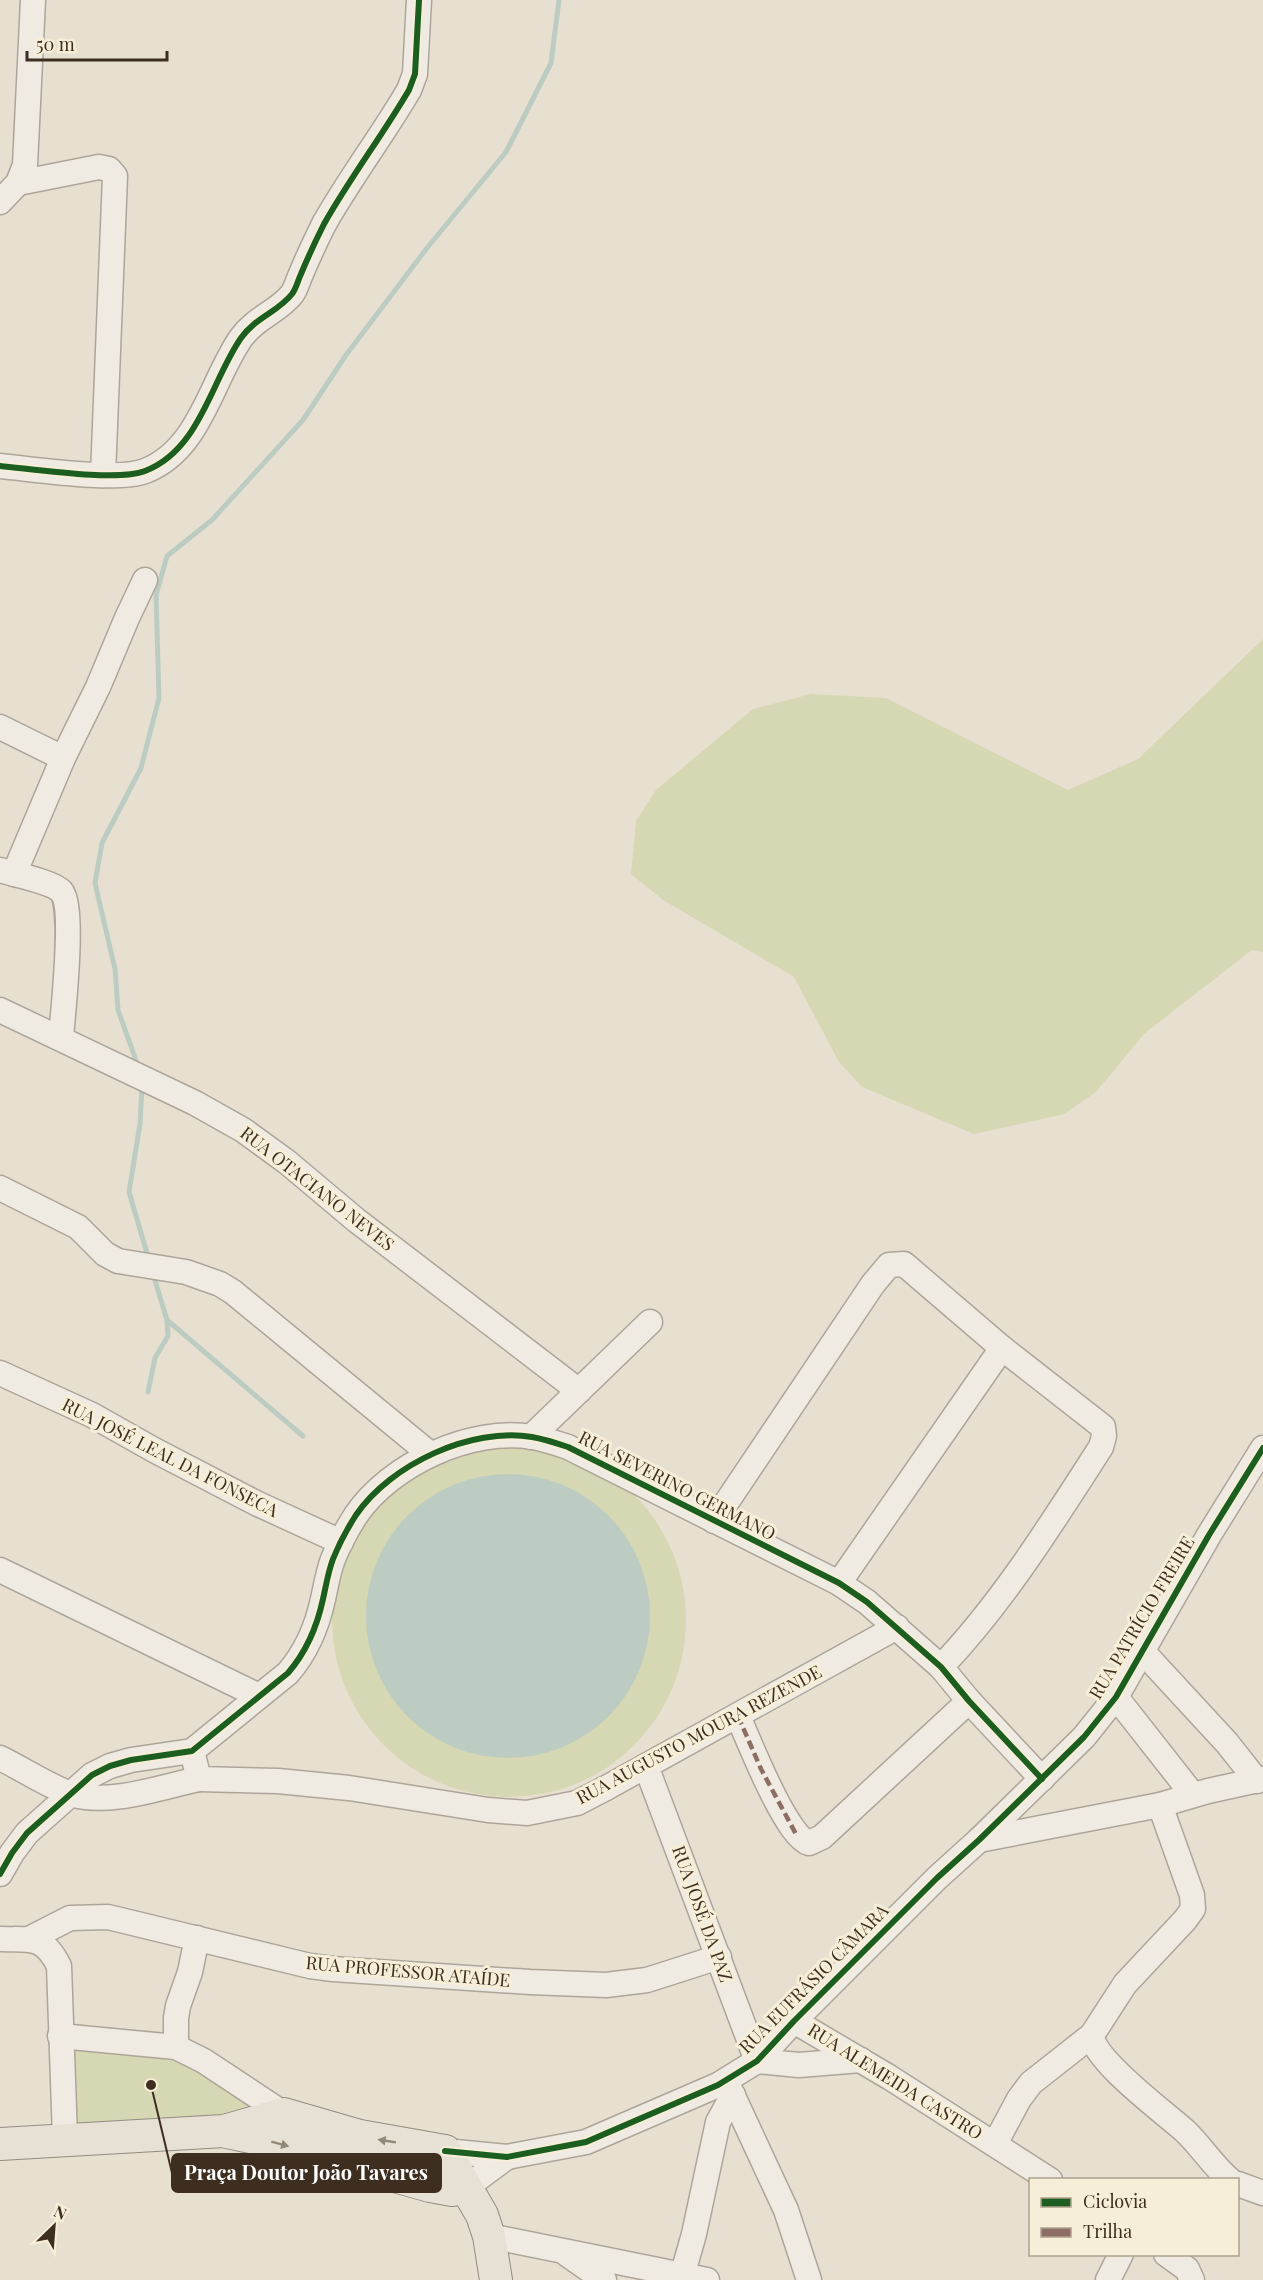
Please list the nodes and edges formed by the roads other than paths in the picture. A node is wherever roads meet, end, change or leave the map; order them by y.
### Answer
1 (33, 0) edge
2 (419, 0) edge
3 (18, 183) junction
4 (0, 202) edge
5 (0, 466) edge
6 (103, 475) junction
7 (145, 580) dead end
8 (0, 727) edge
9 (63, 758) junction
10 (7, 872) edge
11 (0, 1010) edge
12 (61, 1037) junction
13 (0, 1188) edge
14 (650, 1322) dead end
15 (1002, 1348) junction
16 (0, 1373) edge
17 (579, 1391) junction
18 (531, 1437) junction
19 (1263, 1448) edge
20 (430, 1454) junction
21 (714, 1521) junction
22 (341, 1542) junction
23 (0, 1570) edge
24 (839, 1583) junction
25 (897, 1628) junction
26 (1143, 1652) junction
27 (940, 1667) junction
28 (259, 1696) junction
29 (1116, 1697) junction
30 (969, 1701) junction
31 (738, 1716) junction
32 (192, 1751) junction
33 (0, 1758) edge
34 (646, 1766) junction
35 (199, 1779) junction
36 (1042, 1779) junction
37 (1260, 1780) edge
38 (71, 1794) junction
39 (1193, 1796) junction
40 (1160, 1805) junction
41 (979, 1840) junction
42 (0, 1874) edge
43 (31, 1938) junction
44 (197, 1938) junction
45 (0, 1939) edge
46 (719, 1957) junction
47 (794, 2021) junction
48 (1092, 2035) junction
49 (60, 2036) junction
50 (176, 2047) junction
51 (861, 2060) junction
52 (757, 2061) junction
53 (729, 2088) junction
54 (284, 2114) junction
55 (224, 2131) junction
56 (65, 2138) junction
57 (0, 2144) edge
58 (995, 2144) junction
59 (445, 2151) junction
60 (507, 2157) junction
61 (1047, 2178) edge
62 (1228, 2178) edge
63 (1239, 2184) edge
64 (465, 2188) junction
65 (1263, 2193) edge
66 (489, 2236) junction
67 (558, 2249) junction
68 (1120, 2256) edge
69 (1169, 2256) edge
70 (682, 2277) edge
71 (496, 2280) edge
72 (604, 2280) edge
73 (706, 2280) edge
74 (809, 2280) edge
75 (1108, 2280) edge
76 (1192, 2280) edge

1 - 3 street
2 - 6 street
3 - 4 street
3 - 6 street
5 - 6 street
7 - 9 street
8 - 9 street
9 - 10 street
10 - 12 street
11 - 12 street, RUA OTACIANO NEVES
12 - 17 street, RUA OTACIANO NEVES
13 - 20 street
14 - 17 street
15 - 21 street, RUA SEVERINO GERMANO
15 - 24 street
15 - 27 street
16 - 22 street, RUA JOSÉ LEAL DA FONSECA
17 - 18 street
18 - 20 street, RUA SEVERINO GERMANO
18 - 21 street, RUA SEVERINO GERMANO
19 - 26 street, RUA PATRÍCIO FREIRE
20 - 22 street, RUA SEVERINO GERMANO
21 - 24 street, RUA SEVERINO GERMANO
22 - 28 street, RUA SEVERINO GERMANO
23 - 28 street
24 - 25 street, RUA SEVERINO GERMANO
25 - 27 street, RUA SEVERINO GERMANO
25 - 31 street, RUA AUGUSTO MOURA REZENDE
26 - 29 street, RUA PATRÍCIO FREIRE
26 - 37 street, RUA PATRÍCIO FREIRE
27 - 30 street, RUA SEVERINO GERMANO
28 - 32 street, RUA SEVERINO GERMANO
29 - 36 street, RUA PATRÍCIO FREIRE
29 - 39 street, RUA PATRÍCIO FREIRE
30 - 31 street
30 - 36 street, RUA SEVERINO GERMANO
31 - 34 street, RUA AUGUSTO MOURA REZENDE
32 - 35 street
32 - 38 street
33 - 38 street, RUA AUGUSTO MOURA REZENDE
34 - 35 street, RUA AUGUSTO MOURA REZENDE
34 - 46 street, RUA JOSÉ DA PAZ
35 - 38 street, RUA AUGUSTO MOURA REZENDE
36 - 41 street, RUA PATRÍCIO FREIRE
37 - 39 street, RUA PATRÍCIO FREIRE
38 - 42 street
39 - 40 street, RUA PATRÍCIO FREIRE
40 - 41 street, RUA PATRÍCIO FREIRE
40 - 48 street, RUA ALEMEIDA CASTRO
41 - 47 street, RUA EUFRÁSIO CÂMARA
43 - 44 street, RUA PROFESSOR ATAÍDE
43 - 45 street
43 - 49 street
44 - 46 street, RUA PROFESSOR ATAÍDE
44 - 50 street
46 - 52 street, RUA JOSÉ DA PAZ
47 - 51 street, RUA ALEMEIDA CASTRO
47 - 52 street, RUA EUFRÁSIO CÂMARA
48 - 58 street, RUA ALEMEIDA CASTRO
48 - 62 street
49 - 50 street
49 - 56 street
50 - 54 street, RUA EUFRÁSIO CÂMARA
51 - 52 street
51 - 58 street, RUA ALEMEIDA CASTRO
52 - 53 street, RUA EUFRÁSIO CÂMARA
53 - 60 street, RUA EUFRÁSIO CÂMARA
53 - 70 street
53 - 74 street
54 - 55 main road
59 -> 54 main road, RUA EUFRÁSIO CÂMARA
55 - 56 main road
55 -> 64 main road
56 - 57 main road
58 - 61 street, RUA ALEMEIDA CASTRO
59 - 60 street, RUA EUFRÁSIO CÂMARA
59 - 64 main road
60 - 64 street
63 - 65 street
64 - 66 main road
66 - 67 street
66 - 71 main road
67 - 70 street
67 - 72 street
68 - 75 street
69 - 76 street
70 - 73 street

